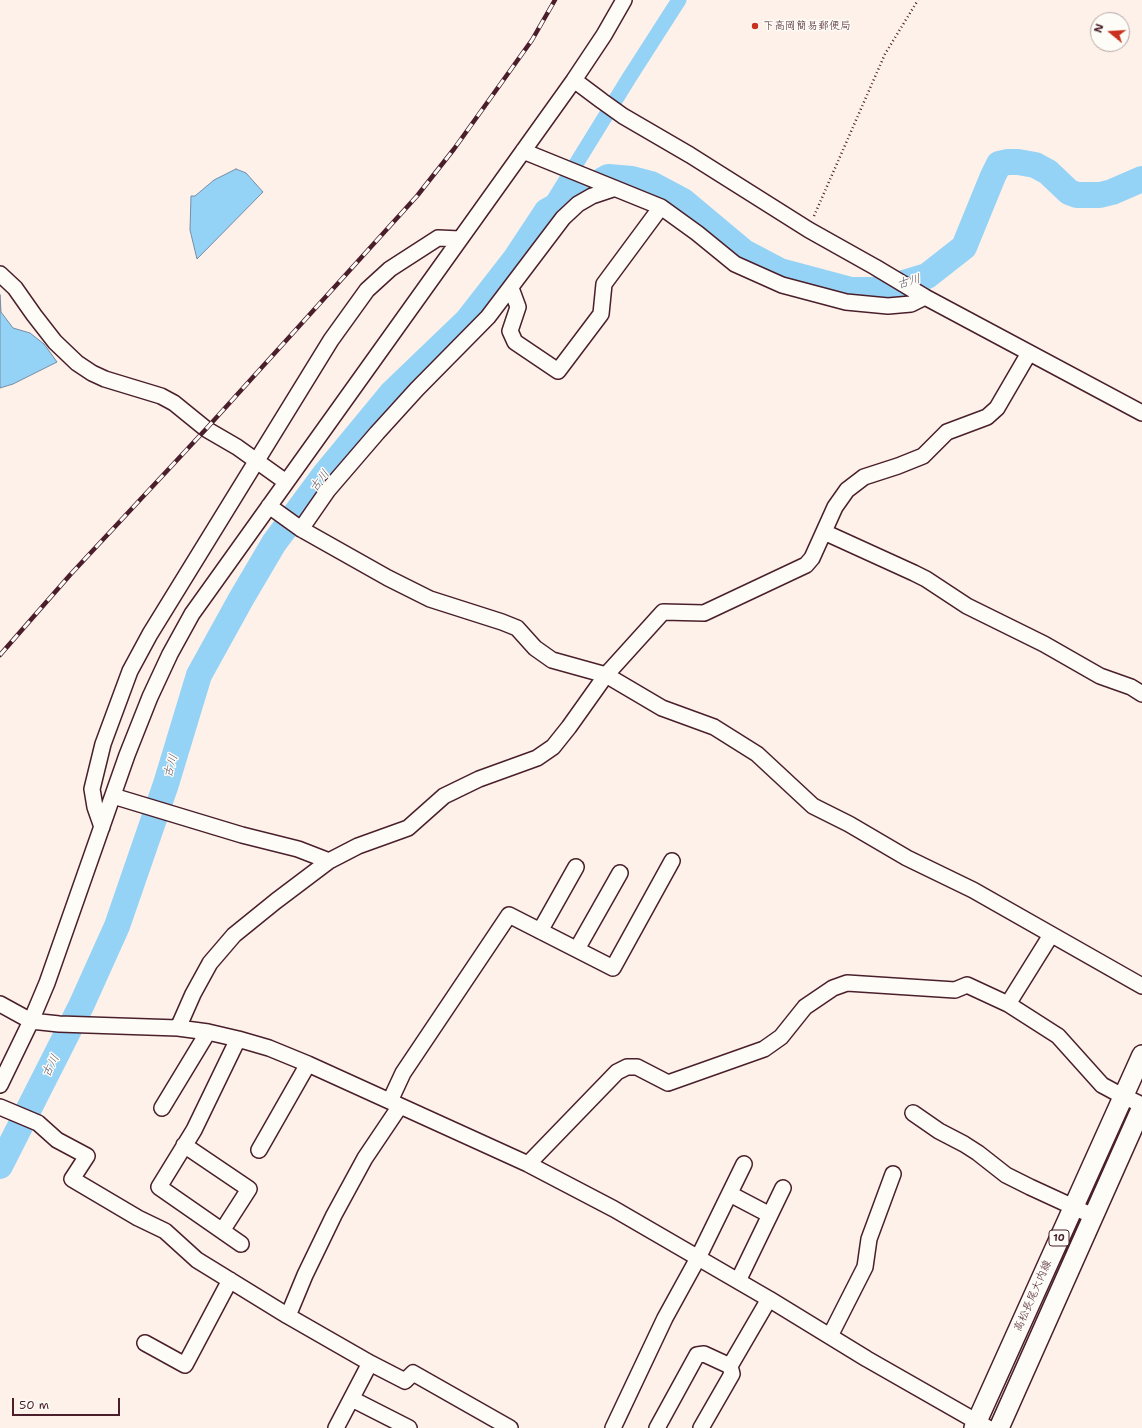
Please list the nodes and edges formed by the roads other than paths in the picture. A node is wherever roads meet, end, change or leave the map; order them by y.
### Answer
1 (624, 0) edge
2 (574, 80) junction
3 (523, 151) junction
4 (611, 188) junction
5 (661, 208) junction
6 (460, 239) junction
7 (0, 274) edge
8 (511, 288) junction
9 (922, 295) junction
10 (1030, 353) junction
11 (1142, 413) edge
12 (257, 461) junction
13 (286, 482) junction
14 (274, 510) junction
15 (299, 528) junction
16 (824, 532) junction
17 (606, 675) junction
18 (1142, 694) edge
19 (113, 796) junction
20 (102, 828) junction
21 (329, 861) junction
22 (672, 861) dead end
23 (576, 868) dead end
24 (620, 873) dead end
25 (540, 931) junction
26 (1051, 935) junction
27 (577, 949) junction
28 (1142, 986) edge
29 (0, 1004) edge
30 (1008, 1004) junction
31 (31, 1021) junction
32 (178, 1028) junction
33 (208, 1032) junction
34 (238, 1039) junction
35 (1142, 1055) edge
36 (308, 1064) junction
37 (0, 1085) edge
38 (1123, 1096) junction
39 (395, 1104) junction
40 (1142, 1106) edge
41 (0, 1107) edge
42 (162, 1108) dead end
43 (913, 1113) dead end
44 (184, 1145) junction
45 (259, 1150) dead end
46 (528, 1164) junction
47 (744, 1164) dead end
48 (893, 1174) dead end
49 (783, 1188) dead end
50 (730, 1194) junction
51 (1073, 1207) junction
52 (770, 1215) junction
53 (1093, 1216) junction
54 (222, 1231) junction
55 (241, 1244) dead end
56 (698, 1258) junction
57 (230, 1280) junction
58 (738, 1281) junction
59 (769, 1299) junction
60 (288, 1316) junction
61 (830, 1336) junction
62 (145, 1343) dead end
63 (370, 1363) junction
64 (730, 1366) junction
65 (352, 1399) junction
66 (980, 1426) edge
67 (336, 1428) edge
68 (409, 1428) edge
69 (510, 1428) edge
70 (613, 1428) edge
71 (657, 1428) edge
72 (701, 1428) edge
73 (999, 1428) edge

1 - 2 street
2 - 3 street
2 - 9 street
3 - 4 street
3 - 6 street
4 - 5 street
4 - 8 street
5 - 8 street
5 - 9 street
6 - 12 street
6 - 13 street
7 - 12 street
8 - 15 street
9 - 10 street
10 - 11 street
10 - 16 street
12 - 13 street
12 - 20 street
13 - 14 street
14 - 15 street
14 - 19 street
15 - 17 street
16 - 17 street
16 - 18 street
17 - 21 street
17 - 26 street
19 - 20 street
19 - 21 street
20 - 31 street
21 - 32 street
22 - 27 street
23 - 25 street
24 - 27 street
25 - 27 street
25 - 39 street
26 - 28 street
26 - 30 street
29 - 31 street
30 - 38 street
30 - 46 street
31 - 32 street
31 - 37 street
32 - 33 street
33 - 34 street
33 - 42 street
34 - 36 street
34 - 44 street
35 - 38 main road, 高松長尾大内線 / 10
36 - 39 street
36 - 45 street
38 - 40 street
38 - 51 main road, 高松長尾大内線 / 10
39 - 46 street
39 - 60 street
40 - 53 main road, 高松長尾大内線 / 10
41 - 57 street
43 - 51 street
44 - 54 street
44 - 54 street
46 - 56 street
47 - 50 street
48 - 61 street
49 - 52 street
50 - 52 street
50 - 56 street
51 - 53 street
51 - 66 main road, 高松長尾大内線 / 10
52 - 58 street
53 - 73 main road, 高松長尾大内線 / 10
54 - 55 street
56 - 58 street
56 - 70 street
57 - 60 street
57 - 62 street
58 - 59 street
59 - 61 street
59 - 64 street
60 - 63 street
61 - 66 street
63 - 65 street
63 - 69 street
64 - 71 street
64 - 72 street
65 - 67 street
65 - 68 street

